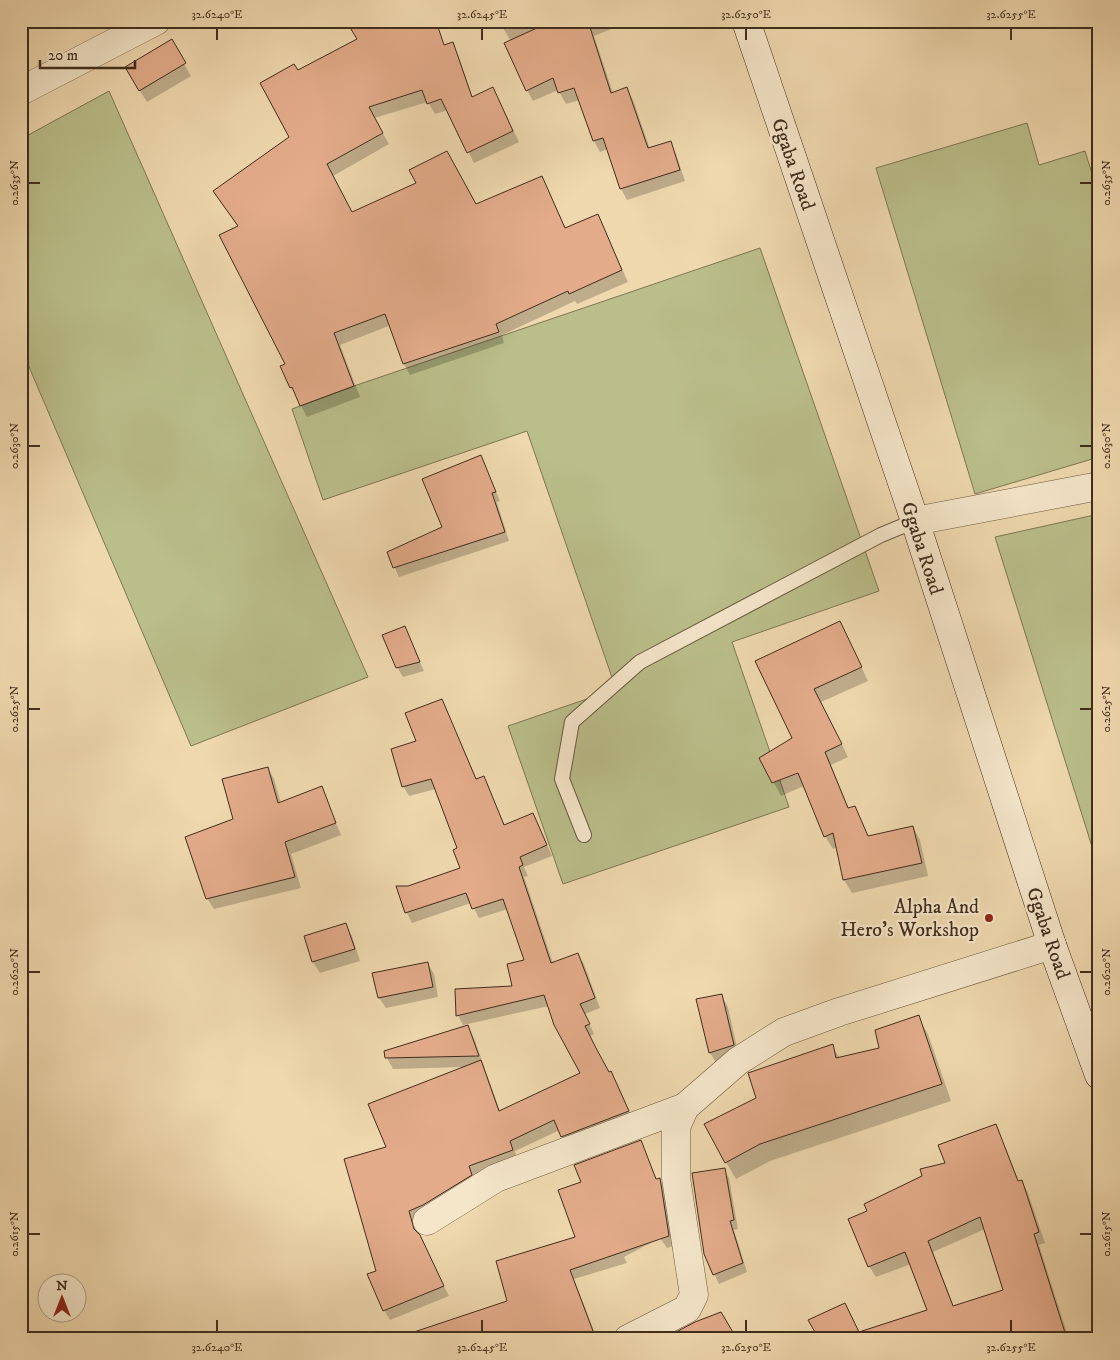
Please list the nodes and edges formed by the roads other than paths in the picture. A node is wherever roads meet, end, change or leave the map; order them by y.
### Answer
1 (156, 21) edge
2 (746, 21) edge
3 (21, 91) edge
4 (1099, 486) edge
5 (915, 521) junction
6 (584, 836) dead end
7 (1052, 945) junction
8 (1099, 1075) edge
9 (685, 1107) junction
10 (427, 1221) dead end
11 (628, 1339) edge

1 - 3 street
2 - 5 street, Ggaba Road
4 - 5 street
5 - 6 lane
5 - 7 street, Ggaba Road
7 - 8 street, Ggaba Road
7 - 9 street
9 - 10 street
9 - 11 street

